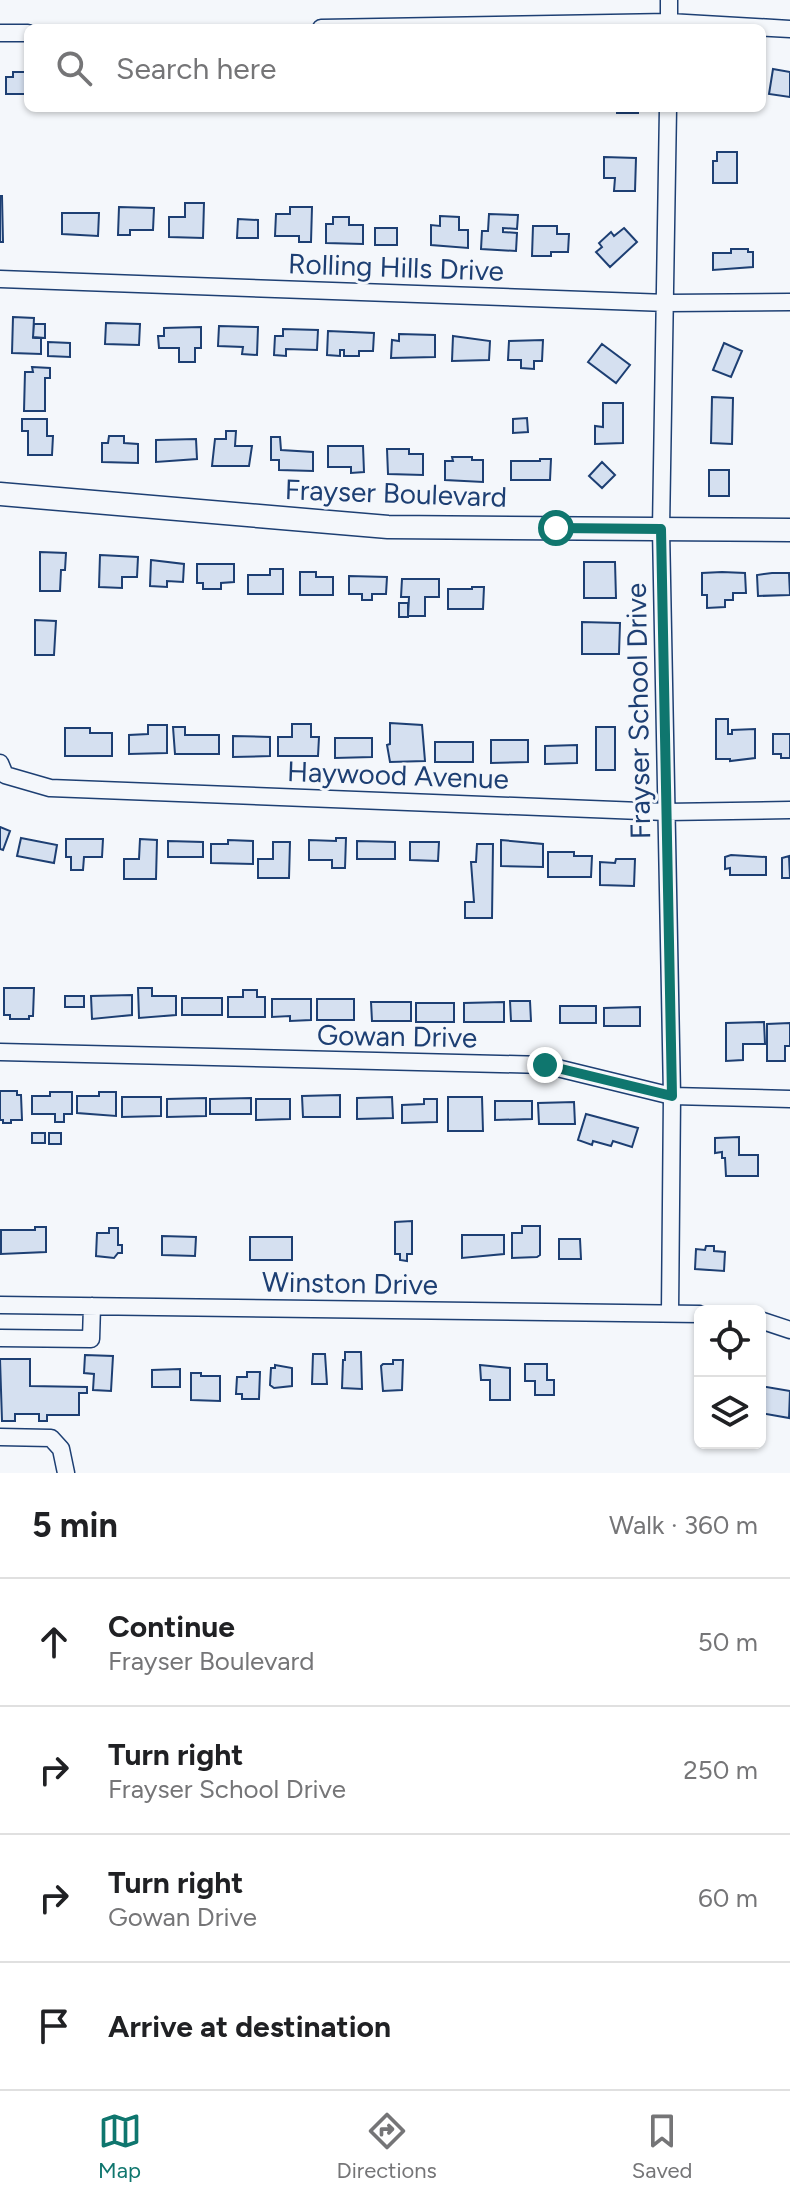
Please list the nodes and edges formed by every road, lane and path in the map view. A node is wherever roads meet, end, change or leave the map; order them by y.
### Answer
1 (669, 0) edge
2 (669, 24) edge
3 (766, 28) edge
4 (790, 29) edge
5 (0, 33) edge
6 (24, 33) edge
7 (668, 112) edge
8 (0, 279) edge
9 (790, 302) edge
10 (667, 303) junction
11 (0, 494) edge
12 (661, 529) junction
13 (790, 530) edge
14 (3, 769) edge
15 (790, 810) edge
16 (666, 812) junction
17 (0, 1052) edge
18 (672, 1096) junction
19 (790, 1099) edge
20 (0, 1305) edge
21 (92, 1306) junction
22 (670, 1313) junction
23 (694, 1314) edge
24 (766, 1322) edge
25 (790, 1330) edge
26 (0, 1338) edge
27 (0, 1437) edge
28 (66, 1473) edge

1 - 2 street
3 - 4 street
5 - 6 street
7 - 10 street, Frayser School Drive
8 - 10 street, Rolling Hills Drive
9 - 10 street, Rolling Hills Drive
10 - 12 street, Frayser School Drive
11 - 12 main road, Frayser Boulevard
12 - 13 main road, Frayser Boulevard
12 - 16 street, Frayser School Drive
14 - 16 street, Haywood Avenue
15 - 16 street, Haywood Avenue
16 - 18 street, Frayser School Drive
17 - 18 street, Gowan Drive
18 - 19 street, Gowan Drive
18 - 22 street, Frayser School Drive
20 - 21 street, Winston Drive
21 - 22 street, Winston Drive
21 - 26 street
22 - 23 street, Winston Drive
24 - 25 street
27 - 28 street

